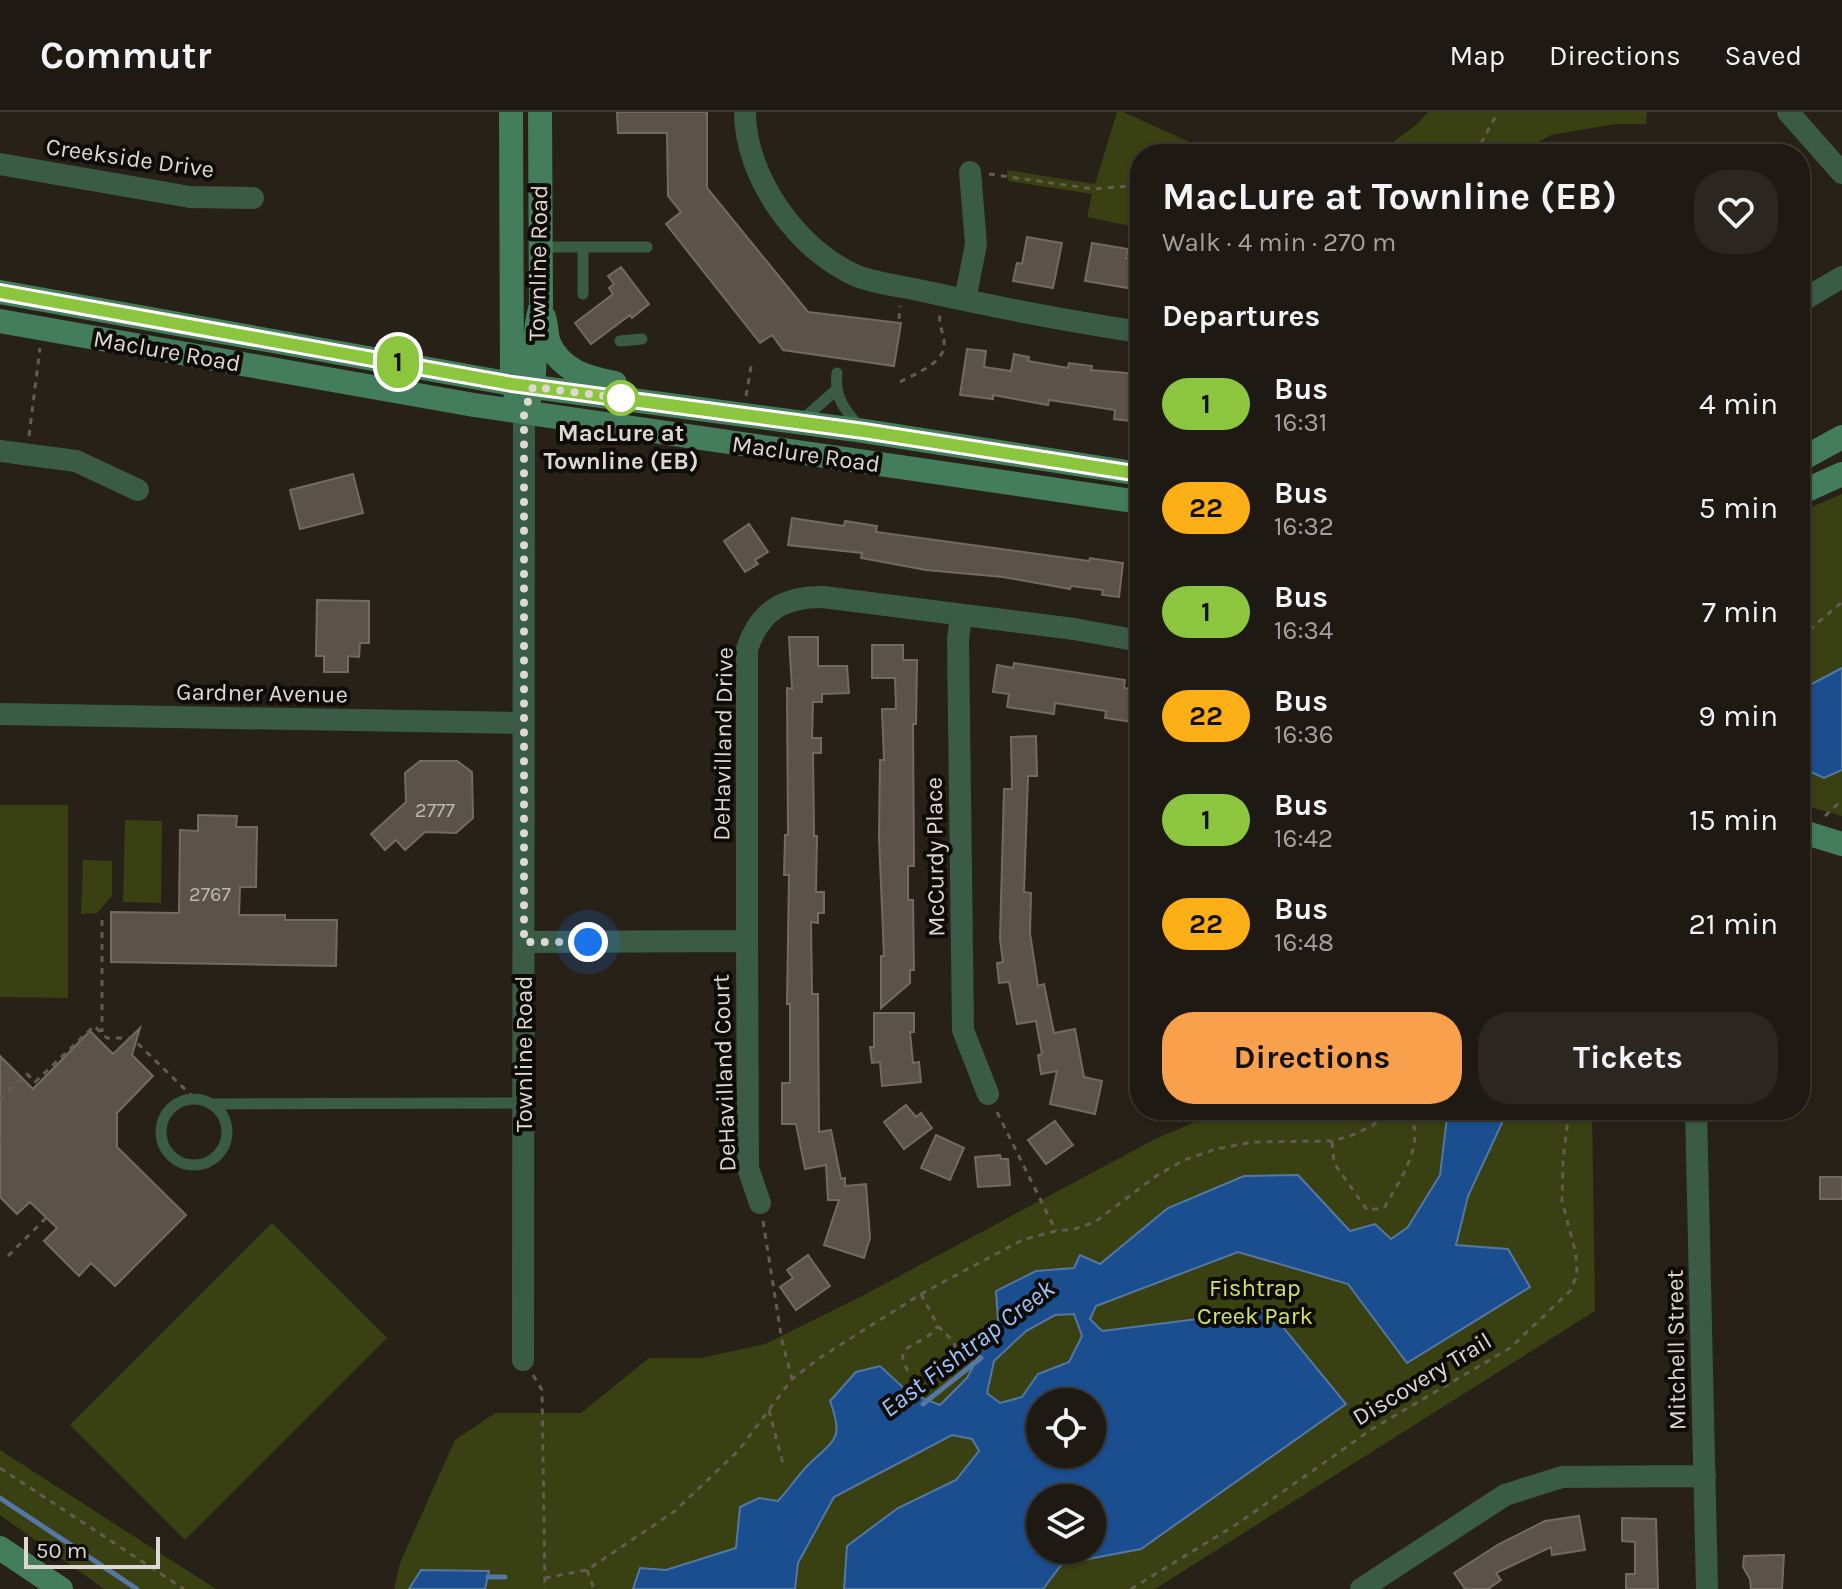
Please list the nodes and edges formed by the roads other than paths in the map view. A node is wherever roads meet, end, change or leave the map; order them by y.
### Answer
1 (511, 112) edge
2 (540, 112) edge
3 (745, 112) edge
4 (1788, 112) edge
5 (0, 164) edge
6 (970, 172) dead end
7 (1842, 173) edge
8 (253, 198) dead end
9 (540, 247) junction
10 (583, 247) junction
11 (647, 247) dead end
12 (1842, 277) edge
13 (0, 292) edge
14 (583, 294) dead end
15 (1810, 296) edge
16 (954, 298) junction
17 (541, 306) junction
18 (0, 321) edge
19 (1130, 330) edge
20 (642, 339) dead end
21 (620, 341) dead end
22 (837, 373) dead end
23 (523, 386) junction
24 (835, 391) junction
25 (659, 404) junction
26 (524, 413) junction
27 (798, 422) junction
28 (864, 431) junction
29 (1842, 437) edge
30 (0, 451) edge
31 (1810, 455) edge
32 (1130, 472) edge
33 (1842, 474) edge
34 (1810, 488) edge
35 (138, 490) dead end
36 (1130, 501) edge
37 (961, 615) junction
38 (1130, 639) edge
39 (0, 714) edge
40 (524, 723) junction
41 (1810, 834) edge
42 (1842, 844) edge
43 (747, 941) junction
44 (524, 942) junction
45 (988, 1094) road end
46 (523, 1103) junction
47 (211, 1104) junction
48 (1696, 1120) edge
49 (760, 1203) road end
50 (523, 1360) road end
51 (1705, 1476) junction
52 (0, 1548) edge
53 (61, 1589) edge
54 (1361, 1589) edge
55 (1707, 1589) edge

1 - 23 main road, Townline Road
2 - 9 main road, Townline Road
3 - 16 street
4 - 7 street
5 - 8 street, Creekside Drive
6 - 16 street
9 - 10 lane
9 - 17 main road, Townline Road
10 - 11 lane
10 - 14 lane
12 - 15 street
13 - 23 main road, Maclure Road
16 - 19 street
17 - 23 main road, Townline Road
17 - 25 main road
18 - 26 main road, Maclure Road
20 - 21 lane
22 - 24 lane
23 - 25 main road, Maclure Road
23 - 26 main road, Townline Road
24 - 27 lane
24 - 28 lane
25 - 27 main road, Maclure Road
26 - 36 main road, Maclure Road
26 - 40 street, Townline Road
27 - 28 main road, Maclure Road
28 - 32 main road, Maclure Road
29 - 31 main road
30 - 35 street
33 - 34 main road
37 - 38 street, DeHavilland Drive
37 - 43 street, DeHavilland Drive
37 - 45 street, McCurdy Place
39 - 40 street, Gardner Avenue
40 - 44 street, Townline Road
41 - 42 main road
43 - 44 street
43 - 49 street, DeHavilland Court
44 - 46 street, Townline Road
46 - 47 lane
46 - 50 street, Townline Road
47 - 47 lane
48 - 51 street, Mitchell Street
51 - 54 street
51 - 55 street, Mitchell Street
52 - 53 main road

